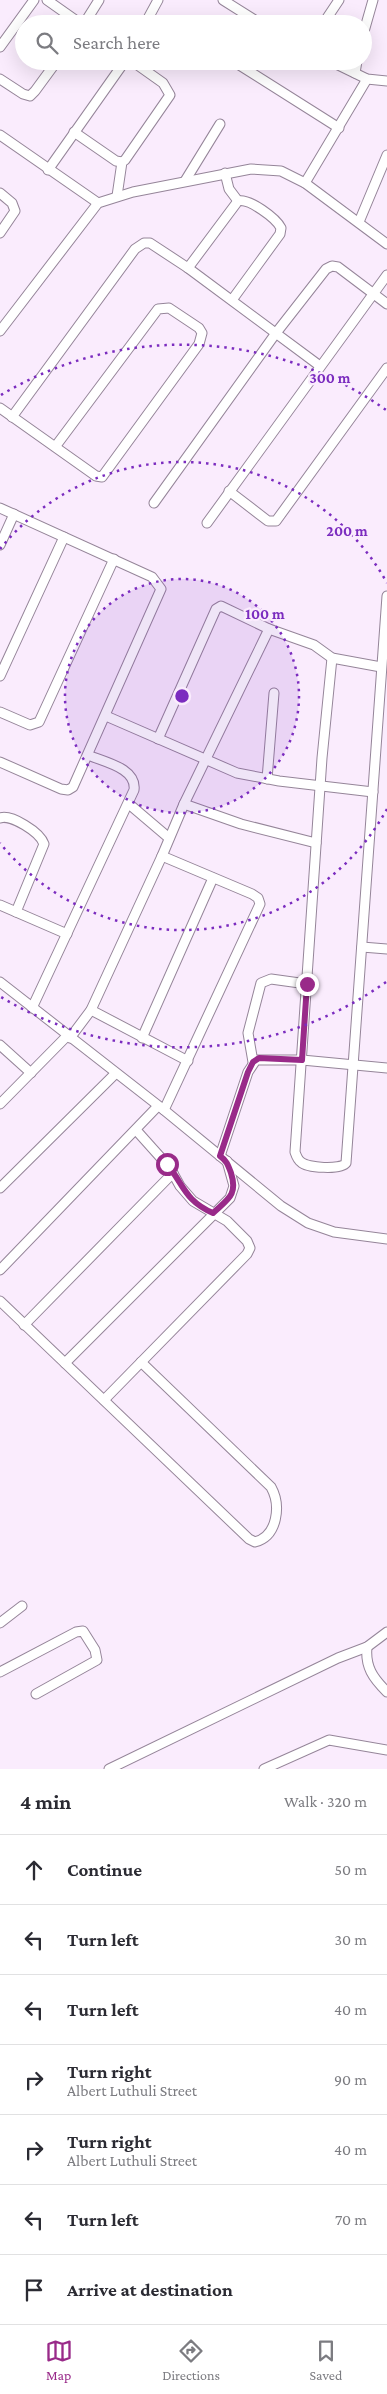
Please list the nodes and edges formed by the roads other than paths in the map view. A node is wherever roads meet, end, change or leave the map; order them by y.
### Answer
1 (34, 0) edge
2 (47, 0) edge
3 (99, 0) edge
4 (158, 0) edge
5 (223, 0) edge
6 (340, 0) edge
7 (373, 0) edge
8 (23, 15) edge
9 (69, 15) edge
10 (88, 15) edge
11 (150, 15) edge
12 (247, 15) edge
13 (330, 15) edge
14 (369, 15) edge
15 (15, 26) edge
16 (0, 47) edge
17 (51, 70) edge
18 (119, 70) edge
19 (145, 70) edge
20 (247, 70) edge
21 (349, 70) edge
22 (356, 70) edge
23 (355, 73) junction
24 (0, 79) edge
25 (368, 79) junction
26 (387, 80) edge
27 (220, 124) dead end
28 (339, 128) junction
29 (74, 132) junction
30 (1, 137) edge
31 (387, 155) edge
32 (122, 162) junction
33 (48, 170) junction
34 (225, 173) junction
35 (185, 181) junction
36 (305, 183) junction
37 (0, 193) edge
38 (116, 196) junction
39 (238, 201) junction
40 (98, 203) junction
41 (360, 222) junction
42 (0, 233) edge
43 (387, 244) edge
44 (188, 268) junction
45 (387, 275) edge
46 (374, 294) junction
47 (232, 300) junction
48 (387, 304) edge
49 (0, 331) edge
50 (276, 333) junction
51 (320, 366) junction
52 (387, 368) edge
53 (0, 408) edge
54 (12, 416) junction
55 (55, 447) junction
56 (229, 491) junction
57 (154, 503) dead end
58 (0, 508) edge
59 (14, 514) junction
60 (208, 522) dead end
61 (64, 537) junction
62 (0, 544) edge
63 (114, 559) junction
64 (387, 596) edge
65 (269, 629) junction
66 (332, 658) junction
67 (381, 667) junction
68 (0, 676) edge
69 (274, 693) dead end
70 (0, 712) edge
71 (106, 716) junction
72 (158, 738) junction
73 (88, 755) junction
74 (205, 760) junction
75 (0, 762) edge
76 (267, 779) junction
77 (320, 786) junction
78 (372, 792) junction
79 (129, 804) junction
80 (184, 804) junction
81 (0, 818) edge
82 (169, 838) junction
83 (316, 844) junction
84 (162, 856) junction
85 (213, 878) junction
86 (1, 906) edge
87 (16, 912) junction
88 (67, 934) junction
89 (362, 947) junction
90 (387, 949) edge
91 (0, 982) edge
92 (307, 984) junction
93 (32, 1008) junction
94 (91, 1010) junction
95 (69, 1037) junction
96 (142, 1038) junction
97 (0, 1045) edge
98 (302, 1060) junction
99 (188, 1061) junction
100 (253, 1062) junction
101 (354, 1065) junction
102 (387, 1068) edge
103 (31, 1073) junction
104 (115, 1074) junction
105 (0, 1104) edge
106 (161, 1108) junction
107 (136, 1130) junction
108 (224, 1159) junction
109 (174, 1173) junction
110 (0, 1188) edge
111 (213, 1213) junction
112 (387, 1239) edge
113 (0, 1270) edge
114 (0, 1301) edge
115 (24, 1325) junction
116 (142, 1362) junction
117 (65, 1363) junction
118 (104, 1400) junction
119 (22, 1606) dead end
120 (0, 1624) edge
121 (387, 1632) edge
122 (367, 1646) junction
123 (0, 1672) edge
124 (387, 1692) edge
125 (36, 1694) dead end
126 (387, 1750) edge
127 (109, 1769) edge
128 (264, 1769) edge

1 - 8 street
2 - 9 street
3 - 10 street
4 - 11 street
5 - 12 street
6 - 13 street
7 - 14 street
15 - 16 street
17 - 24 street
18 - 29 street
19 - 32 street
20 - 28 street
21 - 23 street
22 - 23 street
23 - 25 street
25 - 26 street
25 - 28 street
27 - 35 street
28 - 36 street
29 - 32 street
29 - 33 street
30 - 33 street
31 - 41 street
32 - 38 street
33 - 40 street
34 - 35 street
34 - 36 street
34 - 39 street
35 - 38 street
36 - 41 street
37 - 42 street
38 - 40 street
39 - 44 street
39 - 47 street
40 - 49 street
41 - 43 street
44 - 47 street
44 - 54 street
45 - 46 street
46 - 48 street
46 - 50 street
46 - 51 street
47 - 50 street
50 - 51 street
50 - 57 street
51 - 56 street
52 - 56 street
53 - 54 street
54 - 55 street
55 - 55 street
56 - 60 street
58 - 59 street
59 - 61 street
59 - 62 street
61 - 63 street
61 - 68 street
63 - 70 street
63 - 71 street
64 - 67 street
65 - 66 street
65 - 72 street
65 - 74 street
66 - 67 street
66 - 77 street
67 - 78 street
69 - 76 street
71 - 72 street
71 - 73 street
72 - 74 street
73 - 75 street
73 - 79 street
74 - 76 street
74 - 80 street
76 - 77 street
77 - 78 street
77 - 83 street
78 - 89 street
79 - 82 street
79 - 88 street
80 - 82 street
80 - 83 street
81 - 87 street
82 - 84 street
83 - 92 street
84 - 85 street
84 - 94 street
85 - 96 street
85 - 99 street
86 - 87 street
87 - 88 street
88 - 93 street
89 - 90 street
89 - 101 street
91 - 93 street
92 - 98 street
92 - 100 street
93 - 95 street
94 - 95 street
94 - 96 street
95 - 103 street
95 - 104 street
96 - 99 street
97 - 103 street
98 - 100 street
98 - 101 street
98 - 101 street
99 - 106 street
100 - 108 street
101 - 102 street
103 - 105 street
104 - 106 street
104 - 110 street
106 - 107 street
106 - 108 street
107 - 109 street
107 - 113 street
108 - 111 street
108 - 112 street
109 - 111 street
109 - 115 street
111 - 116 street
111 - 117 street
114 - 115 street
115 - 117 street
116 - 118 street
116 - 118 street
117 - 118 street
119 - 120 street
121 - 122 street
122 - 124 street
122 - 127 street
123 - 125 street
126 - 128 street

